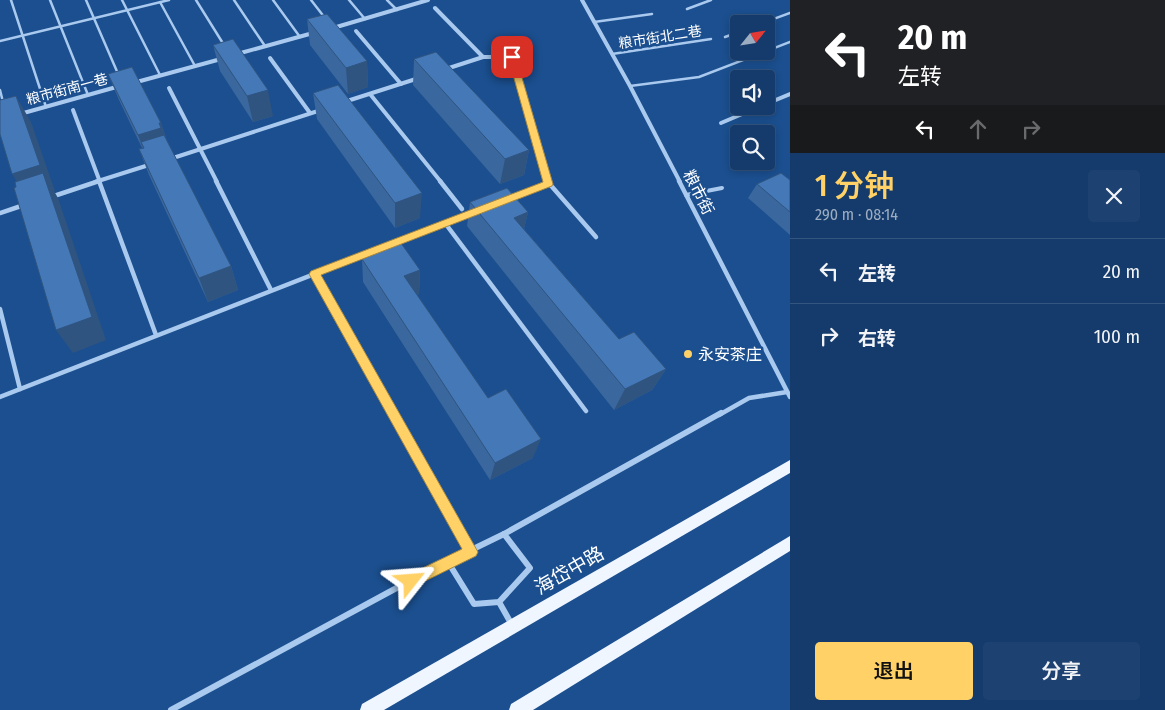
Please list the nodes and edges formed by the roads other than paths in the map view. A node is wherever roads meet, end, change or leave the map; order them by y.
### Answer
1 (12, 0) edge
2 (50, 0) edge
3 (86, 0) edge
4 (122, 0) edge
5 (169, 0) edge
6 (196, 0) edge
7 (234, 0) edge
8 (273, 0) edge
9 (311, 0) edge
10 (349, 0) edge
11 (388, 0) edge
12 (428, 0) edge
13 (582, 0) edge
14 (711, 0) edge
15 (160, 1) edge
16 (421, 2) edge
17 (435, 8) dead end
18 (687, 9) dead end
19 (127, 10) junction
20 (397, 10) junction
21 (790, 12) edge
22 (652, 14) dead end
23 (93, 18) junction
24 (775, 18) edge
25 (365, 19) junction
26 (594, 22) junction
27 (60, 25) junction
28 (333, 28) junction
29 (325, 30) edge
30 (356, 31) dead end
31 (317, 32) edge
32 (23, 34) junction
33 (730, 35) edge
34 (300, 37) junction
35 (725, 37) dead end
36 (711, 39) dead end
37 (0, 40) edge
38 (790, 42) edge
39 (265, 46) junction
40 (226, 48) edge
41 (612, 54) junction
42 (483, 57) junction
43 (270, 58) dead end
44 (195, 66) junction
45 (438, 72) edge
46 (428, 75) edge
47 (160, 76) junction
48 (401, 84) junction
49 (123, 86) junction
50 (630, 86) junction
51 (169, 88) dead end
52 (0, 90) edge
53 (370, 94) junction
54 (790, 94) edge
55 (88, 95) junction
56 (775, 100) edge
57 (336, 105) edge
58 (46, 107) junction
59 (5, 108) edge
60 (327, 108) edge
61 (74, 110) dead end
62 (310, 114) junction
63 (15, 115) edge
64 (740, 115) edge
65 (722, 123) dead end
66 (200, 149) junction
67 (163, 161) edge
68 (154, 164) edge
69 (100, 182) junction
70 (548, 184) junction
71 (722, 188) dead end
72 (686, 195) junction
73 (45, 199) edge
74 (505, 200) edge
75 (27, 204) edge
76 (462, 209) dead end
77 (480, 210) edge
78 (0, 213) edge
79 (446, 223) junction
80 (596, 237) dead end
81 (314, 274) junction
82 (271, 290) junction
83 (0, 309) edge
84 (156, 335) junction
85 (20, 389) junction
86 (789, 394) edge
87 (0, 396) edge
88 (586, 411) dead end
89 (790, 466) edge
90 (504, 534) junction
91 (790, 543) edge
92 (471, 552) junction
93 (448, 562) junction
94 (499, 602) junction
95 (513, 626) junction
96 (171, 710) edge
97 (368, 710) edge
98 (517, 710) edge

1 - 32 lane
2 - 27 lane
3 - 23 lane
4 - 19 lane
5 - 15 lane
6 - 40 lane
7 - 39 lane
8 - 34 lane
9 - 28 lane
10 - 25 lane
11 - 20 lane
12 - 16 street
13 - 26 street, 粮市街
14 - 18 lane
15 - 19 lane
15 - 44 lane
16 - 20 street
17 - 42 street
19 - 23 lane
19 - 47 lane
20 - 25 street
21 - 24 lane
22 - 26 lane
23 - 27 lane
23 - 49 lane
25 - 28 street
26 - 41 street, 粮市街
27 - 32 lane
27 - 55 lane
28 - 29 street
30 - 48 street
31 - 34 street, 粮市街南一巷
32 - 37 lane
32 - 58 lane
33 - 35 lane
34 - 39 street, 粮市街南一巷
36 - 41 lane, 粮市街北二巷
38 - 50 lane
39 - 44 street, 粮市街南一巷
41 - 50 street, 粮市街
42 - 45 street
42 - 70 street
43 - 62 street
44 - 47 street, 粮市街南一巷
46 - 48 street
47 - 49 street, 粮市街南一巷
48 - 53 street
49 - 55 street, 粮市街南一巷
50 - 72 street, 粮市街
51 - 66 street
52 - 59 lane
53 - 57 street
53 - 76 street
54 - 56 street
55 - 58 street, 粮市街南一巷
58 - 63 street, 粮市街南一巷
60 - 62 street
61 - 69 street
62 - 66 street
64 - 65 street
66 - 67 street
66 - 82 street
68 - 69 street
69 - 73 street
69 - 84 street
70 - 74 street
70 - 80 street
71 - 72 lane
72 - 86 street, 粮市街
75 - 78 street
77 - 79 street
79 - 81 street
79 - 88 street
81 - 82 street
81 - 92 street
82 - 84 street
83 - 85 street
84 - 85 street
85 - 87 street
86 - 90 street
89 - 95 main road, 海岱中路
90 - 92 street
90 - 94 street
91 - 98 main road
92 - 93 street
93 - 94 street
93 - 96 street
94 - 95 street
95 - 97 main road, 海岱中路

